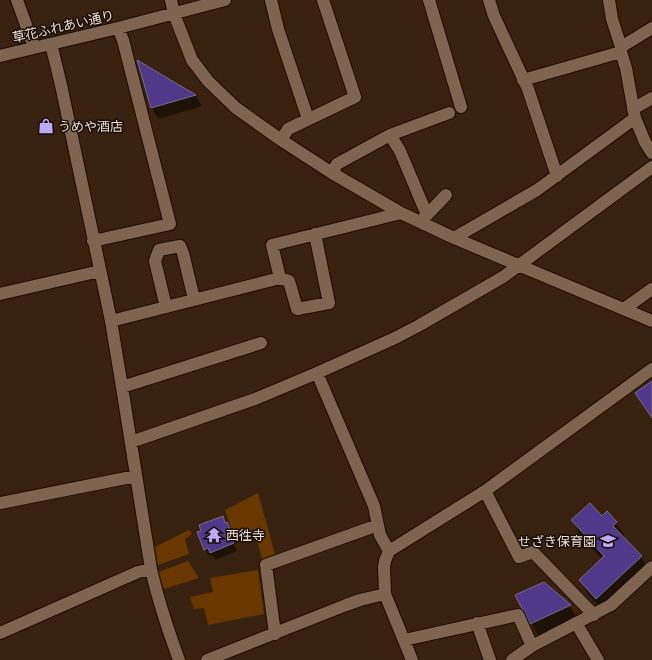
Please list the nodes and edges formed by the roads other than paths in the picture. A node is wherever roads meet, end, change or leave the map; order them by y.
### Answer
1 (17, 0) edge
2 (171, 0) edge
3 (225, 0) edge
4 (271, 0) edge
5 (323, 0) edge
6 (429, 0) edge
7 (489, 0) edge
8 (609, 0) edge
9 (174, 14) junction
10 (118, 28) junction
11 (652, 28) edge
12 (51, 44) junction
13 (34, 47) junction
14 (621, 49) junction
15 (0, 56) edge
16 (523, 80) junction
17 (652, 98) edge
18 (461, 107) dead end
19 (449, 113) dead end
20 (634, 113) junction
21 (308, 120) junction
22 (390, 135) junction
23 (281, 140) junction
24 (652, 153) edge
25 (652, 167) edge
26 (332, 173) junction
27 (557, 176) junction
28 (446, 196) dead end
29 (401, 213) junction
30 (423, 219) junction
31 (315, 234) junction
32 (454, 238) junction
33 (93, 241) junction
34 (520, 265) junction
35 (100, 272) junction
36 (280, 278) junction
37 (652, 289) edge
38 (0, 294) edge
39 (194, 300) junction
40 (166, 307) junction
41 (624, 309) junction
42 (110, 321) junction
43 (652, 321) edge
44 (261, 343) dead end
45 (652, 369) edge
46 (318, 373) junction
47 (122, 387) junction
48 (131, 442) junction
49 (136, 476) junction
50 (485, 491) junction
51 (0, 503) edge
52 (378, 525) junction
53 (390, 551) junction
54 (652, 567) edge
55 (151, 569) junction
56 (385, 594) junction
57 (594, 615) junction
58 (476, 623) junction
59 (576, 623) junction
60 (0, 633) edge
61 (275, 634) junction
62 (404, 640) junction
63 (532, 646) junction
64 (179, 660) edge
65 (207, 660) edge
66 (412, 660) edge
67 (490, 660) edge
68 (512, 660) edge
69 (598, 660) edge

1 - 13 street
2 - 9 street
3 - 9 street, 草花ふれあい通り
4 - 21 street
5 - 21 street
6 - 18 street
7 - 16 street
8 - 14 street
9 - 10 street, 草花ふれあい通り
9 - 23 street
10 - 12 street, 草花ふれあい通り
10 - 33 street
11 - 14 street
12 - 13 street, 草花ふれあい通り
12 - 33 street
13 - 15 street, 草花ふれあい通り
14 - 16 street
14 - 20 street
16 - 27 street
17 - 20 street
19 - 22 street
20 - 24 street
20 - 27 street
21 - 23 street
22 - 26 street
22 - 30 street
23 - 26 street
25 - 34 street
26 - 29 street
27 - 32 street
28 - 30 street
29 - 30 street
29 - 31 street
30 - 32 street
31 - 36 street
31 - 36 street
32 - 34 street
33 - 35 street
34 - 41 street
34 - 46 street
35 - 38 street
35 - 42 street
36 - 39 street
37 - 41 street
39 - 40 street
39 - 40 street
40 - 42 street
41 - 43 street
42 - 47 street
44 - 47 street
45 - 50 street
46 - 48 street
46 - 52 street
47 - 48 street
48 - 49 street
49 - 51 street
49 - 55 street
50 - 53 street
50 - 57 street
52 - 53 street
52 - 61 street
53 - 56 street
54 - 57 street
55 - 60 street
55 - 64 street
56 - 61 street
56 - 62 street
57 - 59 street
58 - 62 street
58 - 63 street
58 - 67 street
59 - 63 street
59 - 69 street
61 - 65 street
62 - 66 street
63 - 68 street

